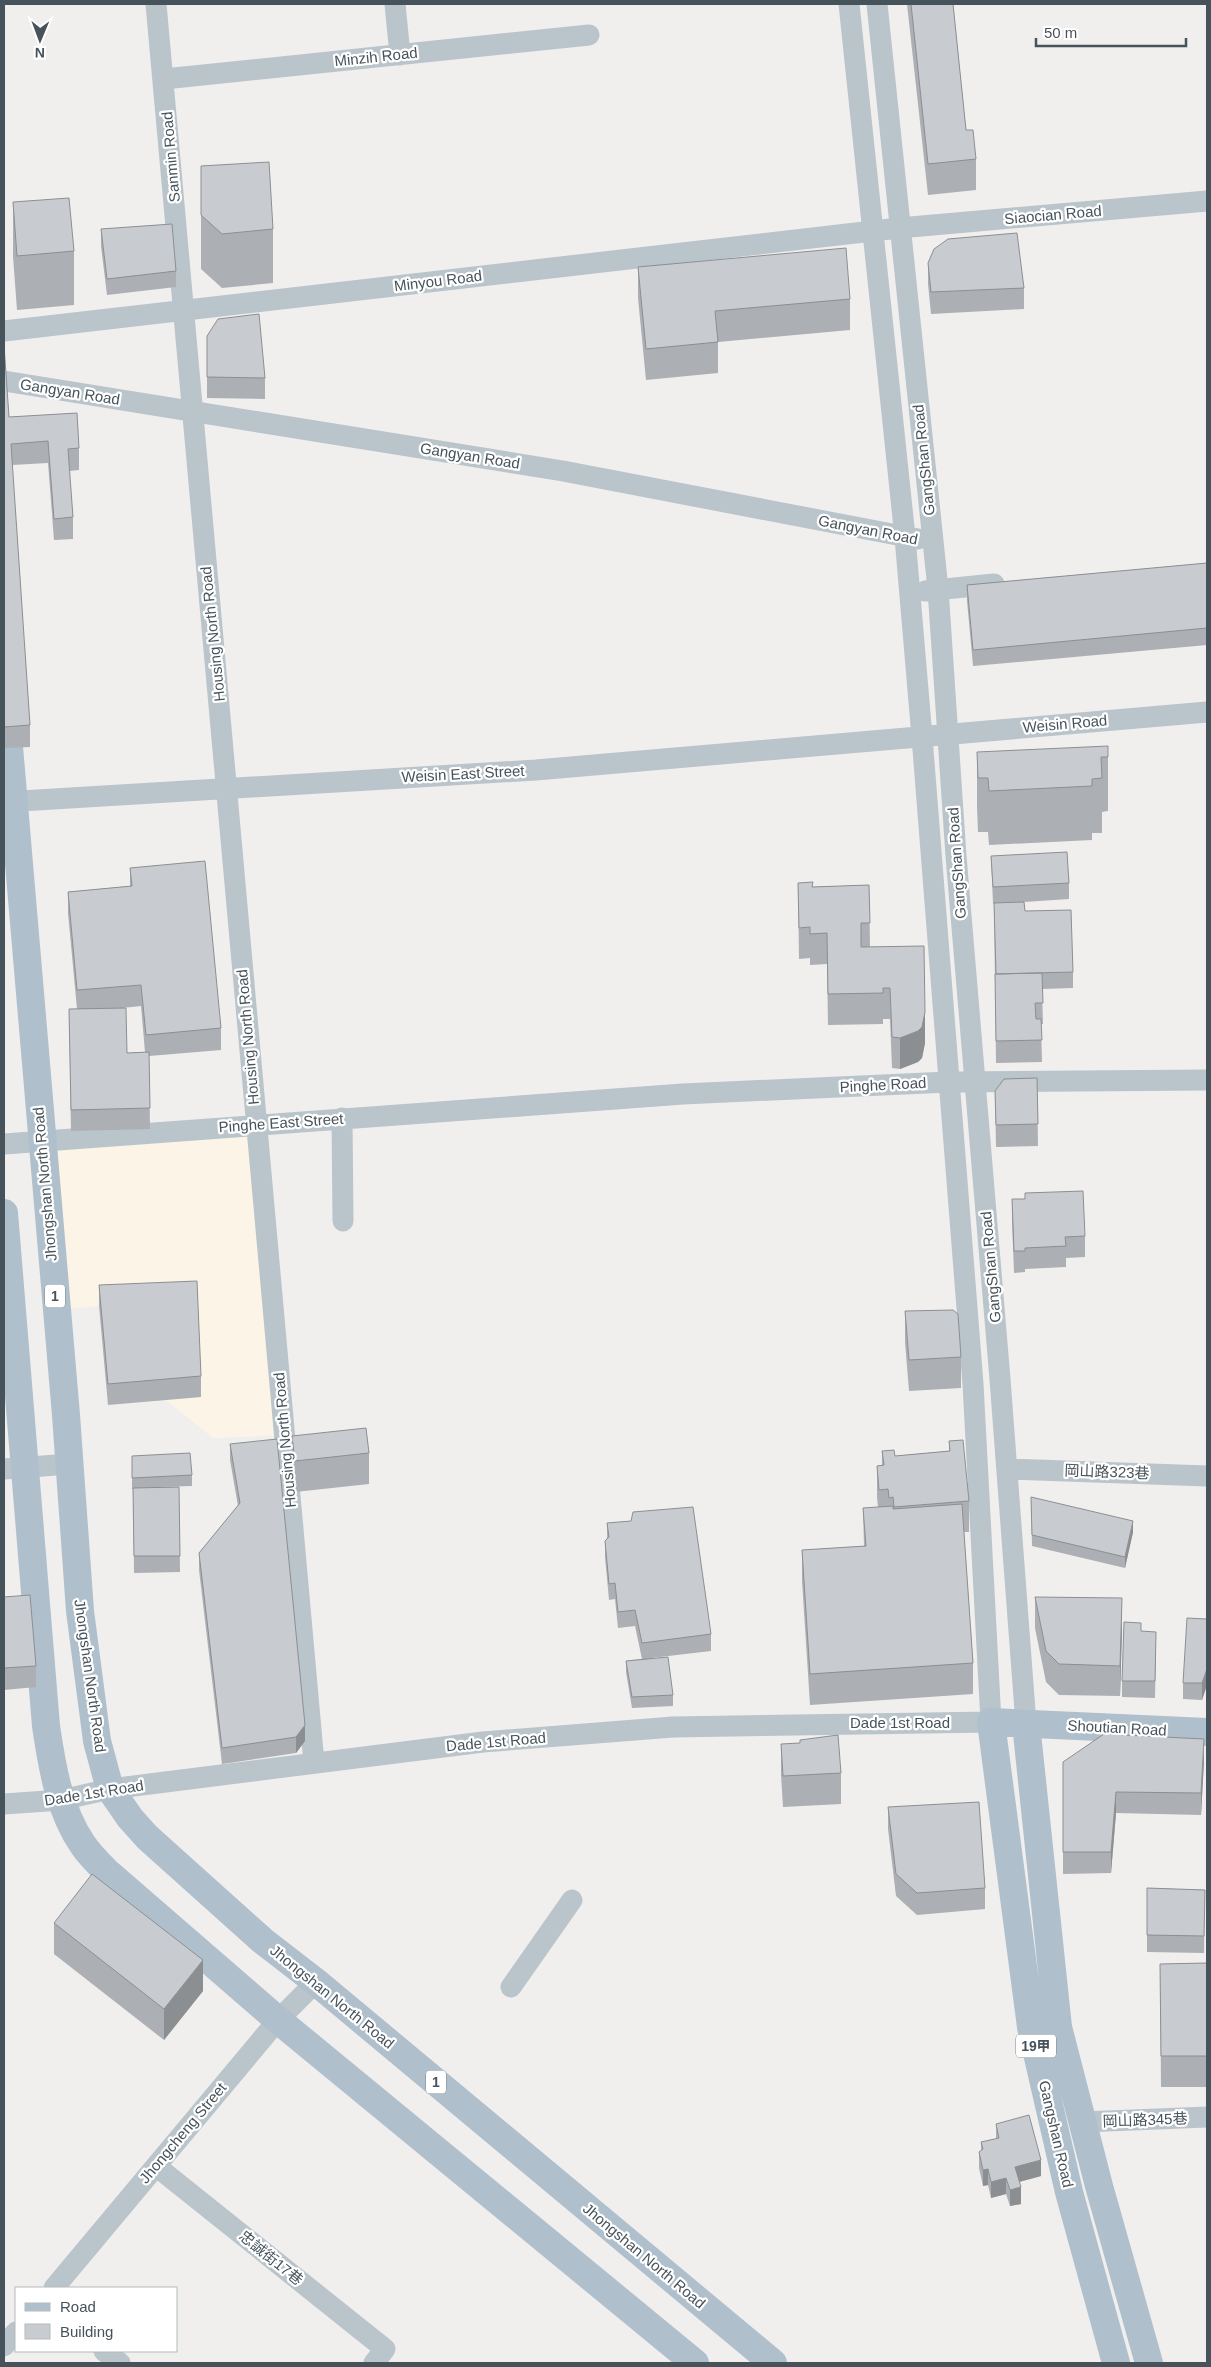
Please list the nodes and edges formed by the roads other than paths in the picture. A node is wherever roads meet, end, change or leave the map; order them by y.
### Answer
1 (156, 4) edge
2 (395, 4) edge
3 (849, 4) edge
4 (877, 4) edge
5 (588, 35) dead end
6 (400, 55) junction
7 (164, 80) junction
8 (1207, 201) edge
9 (899, 228) junction
10 (873, 232) junction
11 (185, 311) junction
12 (4, 331) edge
13 (4, 382) edge
14 (193, 412) junction
15 (905, 537) junction
16 (933, 542) junction
17 (1015, 582) edge
18 (938, 589) junction
19 (910, 592) junction
20 (4, 688) edge
21 (1207, 712) edge
22 (949, 734) junction
23 (922, 736) junction
24 (227, 788) junction
25 (9, 801) edge
26 (1207, 1080) edge
27 (974, 1081) junction
28 (948, 1082) junction
29 (558, 1102) joint
30 (342, 1118) junction
31 (256, 1125) junction
32 (42, 1142) junction
33 (4, 1144) edge
34 (4, 1212) edge
35 (343, 1221) dead end
36 (69, 1464) junction
37 (14, 1469) edge
38 (1007, 1469) junction
39 (1207, 1476) edge
40 (991, 1722) junction
41 (1026, 1724) junction
42 (1207, 1732) edge
43 (314, 1763) junction
44 (110, 1789) junction
45 (61, 1800) junction
46 (4, 1804) edge
47 (572, 1900) dead end
48 (316, 1982) junction
49 (511, 1987) dead end
50 (278, 2020) junction
51 (1207, 2117) edge
52 (1082, 2122) junction
53 (156, 2166) junction
54 (55, 2287) edge
55 (15, 2333) edge
56 (4, 2346) edge
57 (105, 2352) edge
58 (380, 2356) edge
59 (120, 2363) edge
60 (695, 2363) edge
61 (773, 2363) edge
62 (1116, 2363) edge
63 (1149, 2363) edge

1 - 7 street, Sanmin Road
2 - 6 street
3 - 10 street, GangShan Road
4 - 9 street, GangShan Road
5 - 6 street, Minzih Road
6 - 7 street, Minzih Road
7 - 11 street, Sanmin Road
8 - 9 street, Siaocian Road
9 - 10 street, Siaocian Road
9 - 16 street, GangShan Road
10 - 11 street, Minyou Road
10 - 15 street, GangShan Road
11 - 12 street, Minyou Road
11 - 14 street, Housing North Road
13 - 14 street, Gangyan Road
14 - 15 street, Gangyan Road
14 - 24 street, Housing North Road
15 - 16 street, Gangyan Road
15 - 19 street, GangShan Road
16 - 18 street, GangShan Road
17 - 18 street
18 - 19 street
18 - 22 street, GangShan Road
19 - 23 street, GangShan Road
20 - 25 main road, Jhongshan North Road / 1
21 - 22 street, Weisin Road
22 - 23 street, Weisin Road
22 - 27 street, GangShan Road
23 - 24 street, Weisin East Street
23 - 28 street, GangShan Road
24 - 25 street, Weisin East Street
24 - 31 street, Housing North Road
25 - 32 main road, Jhongshan North Road / 1
26 - 27 street, Pinghe Road
27 - 28 street, Pinghe Road
27 - 38 street, GangShan Road
28 - 29 street, Pinghe Road
28 - 40 street, GangShan Road
29 - 30 street, Pinghe East Street
30 - 31 street, Pinghe East Street
30 - 35 street
31 - 32 street, Pinghe East Street
31 - 43 street, Housing North Road
32 - 33 street, Pinghe East Street
32 - 36 main road, Jhongshan North Road / 1
34 - 37 main road
36 - 37 street
36 - 44 main road, Jhongshan North Road / 1
37 - 45 main road
38 - 39 street, 岡山路323巷
38 - 41 street, GangShan Road
40 - 41 main road, Shoutian Road
40 - 43 street, Dade 1st Road
40 - 62 main road, Gangshan Road / 19甲
41 - 42 main road, Shoutian Road
41 - 52 main road, Gangshan Road / 19甲
43 - 44 street, Dade 1st Road
44 - 45 street, Dade 1st Road
44 - 48 main road, Jhongshan North Road / 1
45 - 46 street, Dade 1st Road
45 - 50 main road
47 - 49 street
48 - 50 street, Jhongcheng Street
48 - 61 main road, Jhongshan North Road / 1
50 - 53 street, Jhongcheng Street
50 - 60 main road
51 - 52 street, 岡山路345巷
52 - 63 main road, Gangshan Road / 19甲
53 - 54 street, Jhongcheng Street
53 - 58 street, 忠誠街17巷
55 - 56 street
57 - 59 street

